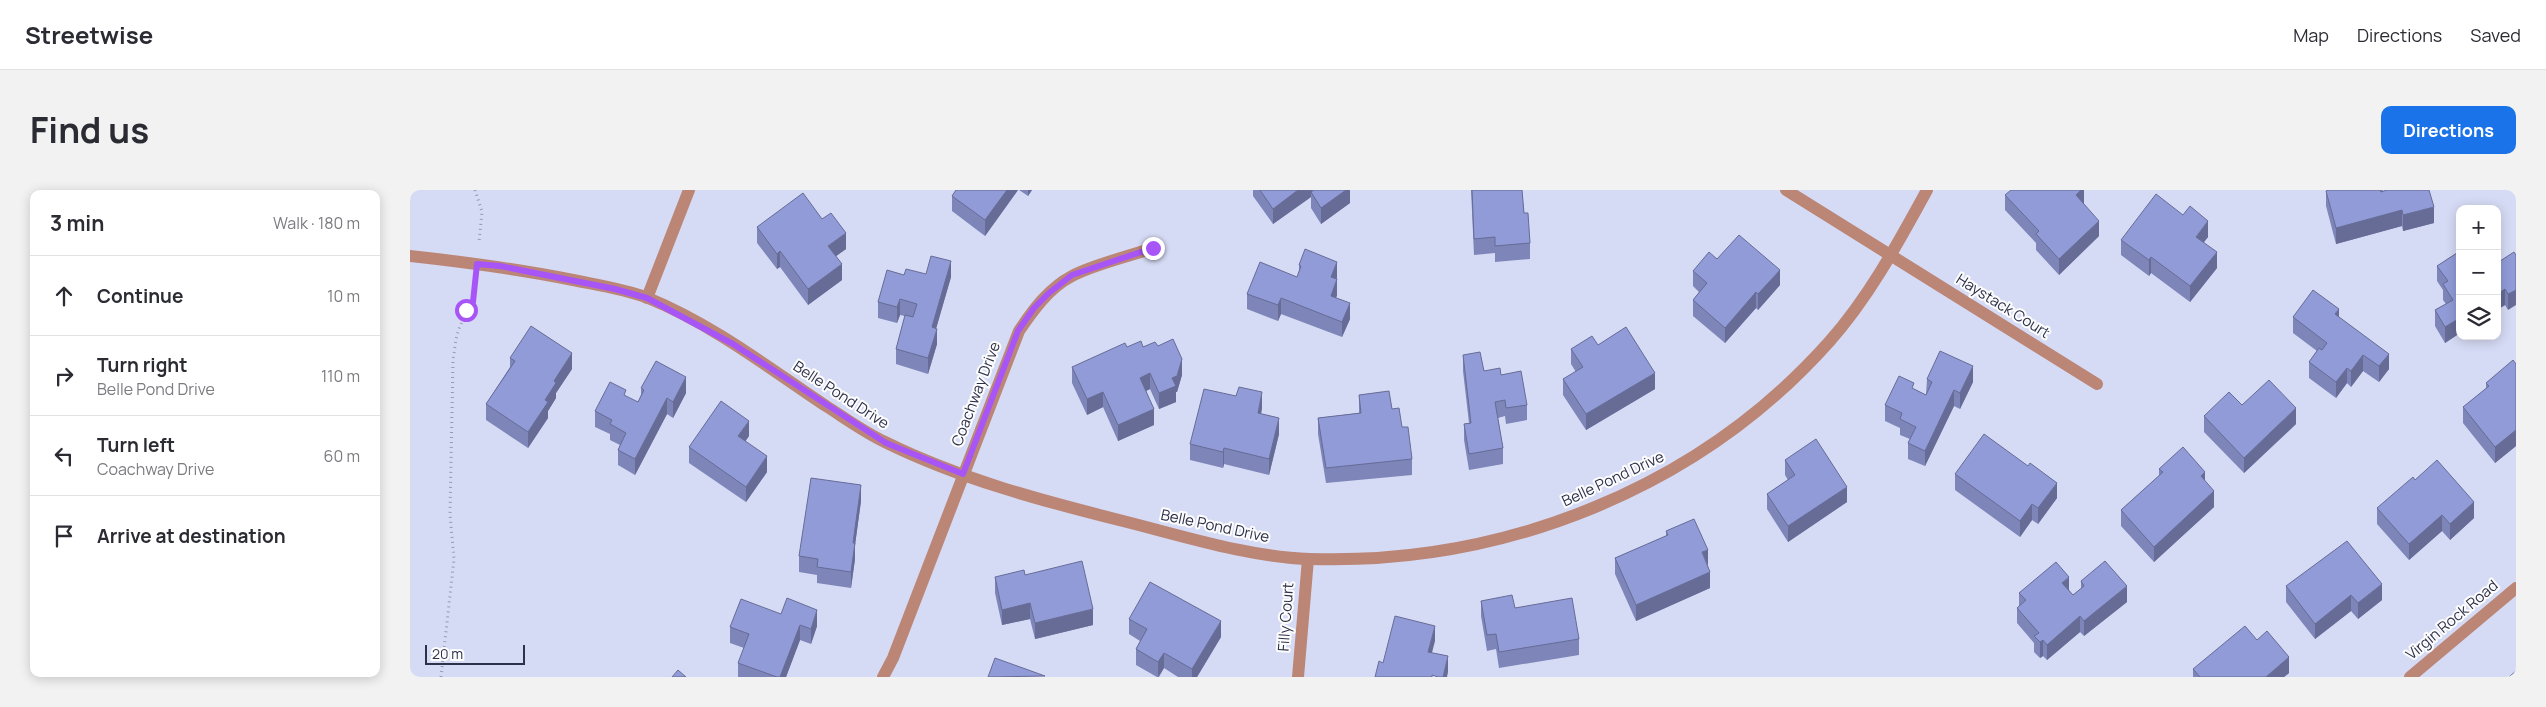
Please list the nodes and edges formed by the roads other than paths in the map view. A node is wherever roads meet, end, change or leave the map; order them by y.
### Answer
1 (689, 190) edge
2 (1786, 190) edge
3 (1928, 190) edge
4 (1153, 248) dead end
5 (1891, 255) junction
6 (410, 256) edge
7 (647, 298) junction
8 (2097, 384) dead end
9 (963, 474) junction
10 (1308, 559) junction
11 (2516, 588) edge
12 (883, 677) edge
13 (1298, 677) edge
14 (2410, 677) edge

1 - 7 street
2 - 5 street, Haystack Court
3 - 5 street, Belle Pond Drive
4 - 9 street, Coachway Drive
5 - 8 street, Haystack Court
5 - 10 street, Belle Pond Drive
6 - 7 street, Belle Pond Drive
7 - 9 street, Belle Pond Drive
9 - 10 street, Belle Pond Drive
9 - 12 street, Coachway Drive
10 - 13 street, Filly Court
11 - 14 street, Virgin Rock Road

